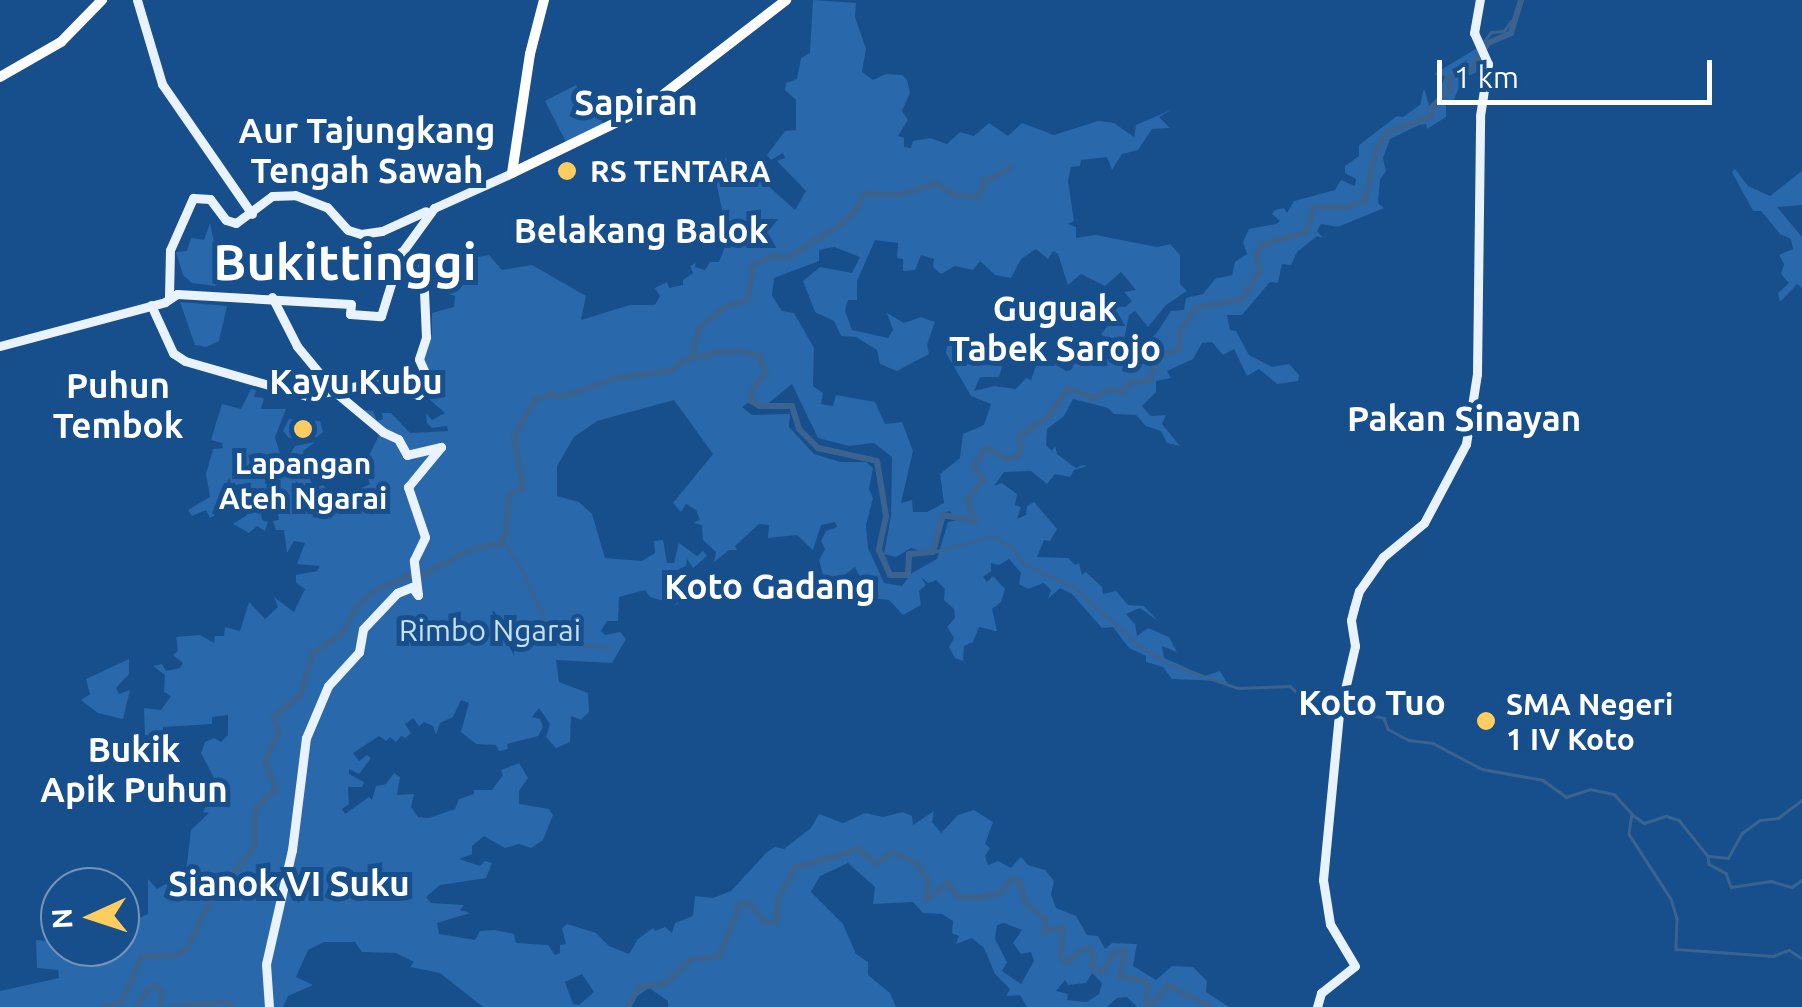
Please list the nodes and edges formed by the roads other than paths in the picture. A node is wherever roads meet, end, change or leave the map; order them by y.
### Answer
1 (102, 0) edge
2 (137, 0) edge
3 (544, 0) edge
4 (786, 0) edge
5 (1480, 0) edge
6 (0, 77) edge
7 (512, 173) junction
8 (430, 210) junction
9 (253, 212) junction
10 (403, 254) junction
11 (271, 297) junction
12 (167, 299) junction
13 (154, 309) junction
14 (0, 346) edge
15 (335, 392) junction
16 (269, 1007) edge
17 (1317, 1007) edge

1 - 6 highway
2 - 9 main road
3 - 7 highway
4 - 7 highway
5 - 17 main road
7 - 8 main road
8 - 9 main road
8 - 10 main road
9 - 12 main road
10 - 11 main road
10 - 15 main road
11 - 12 main road
11 - 15 main road
12 - 13 main road
13 - 14 main road
13 - 15 main road
15 - 16 main road

